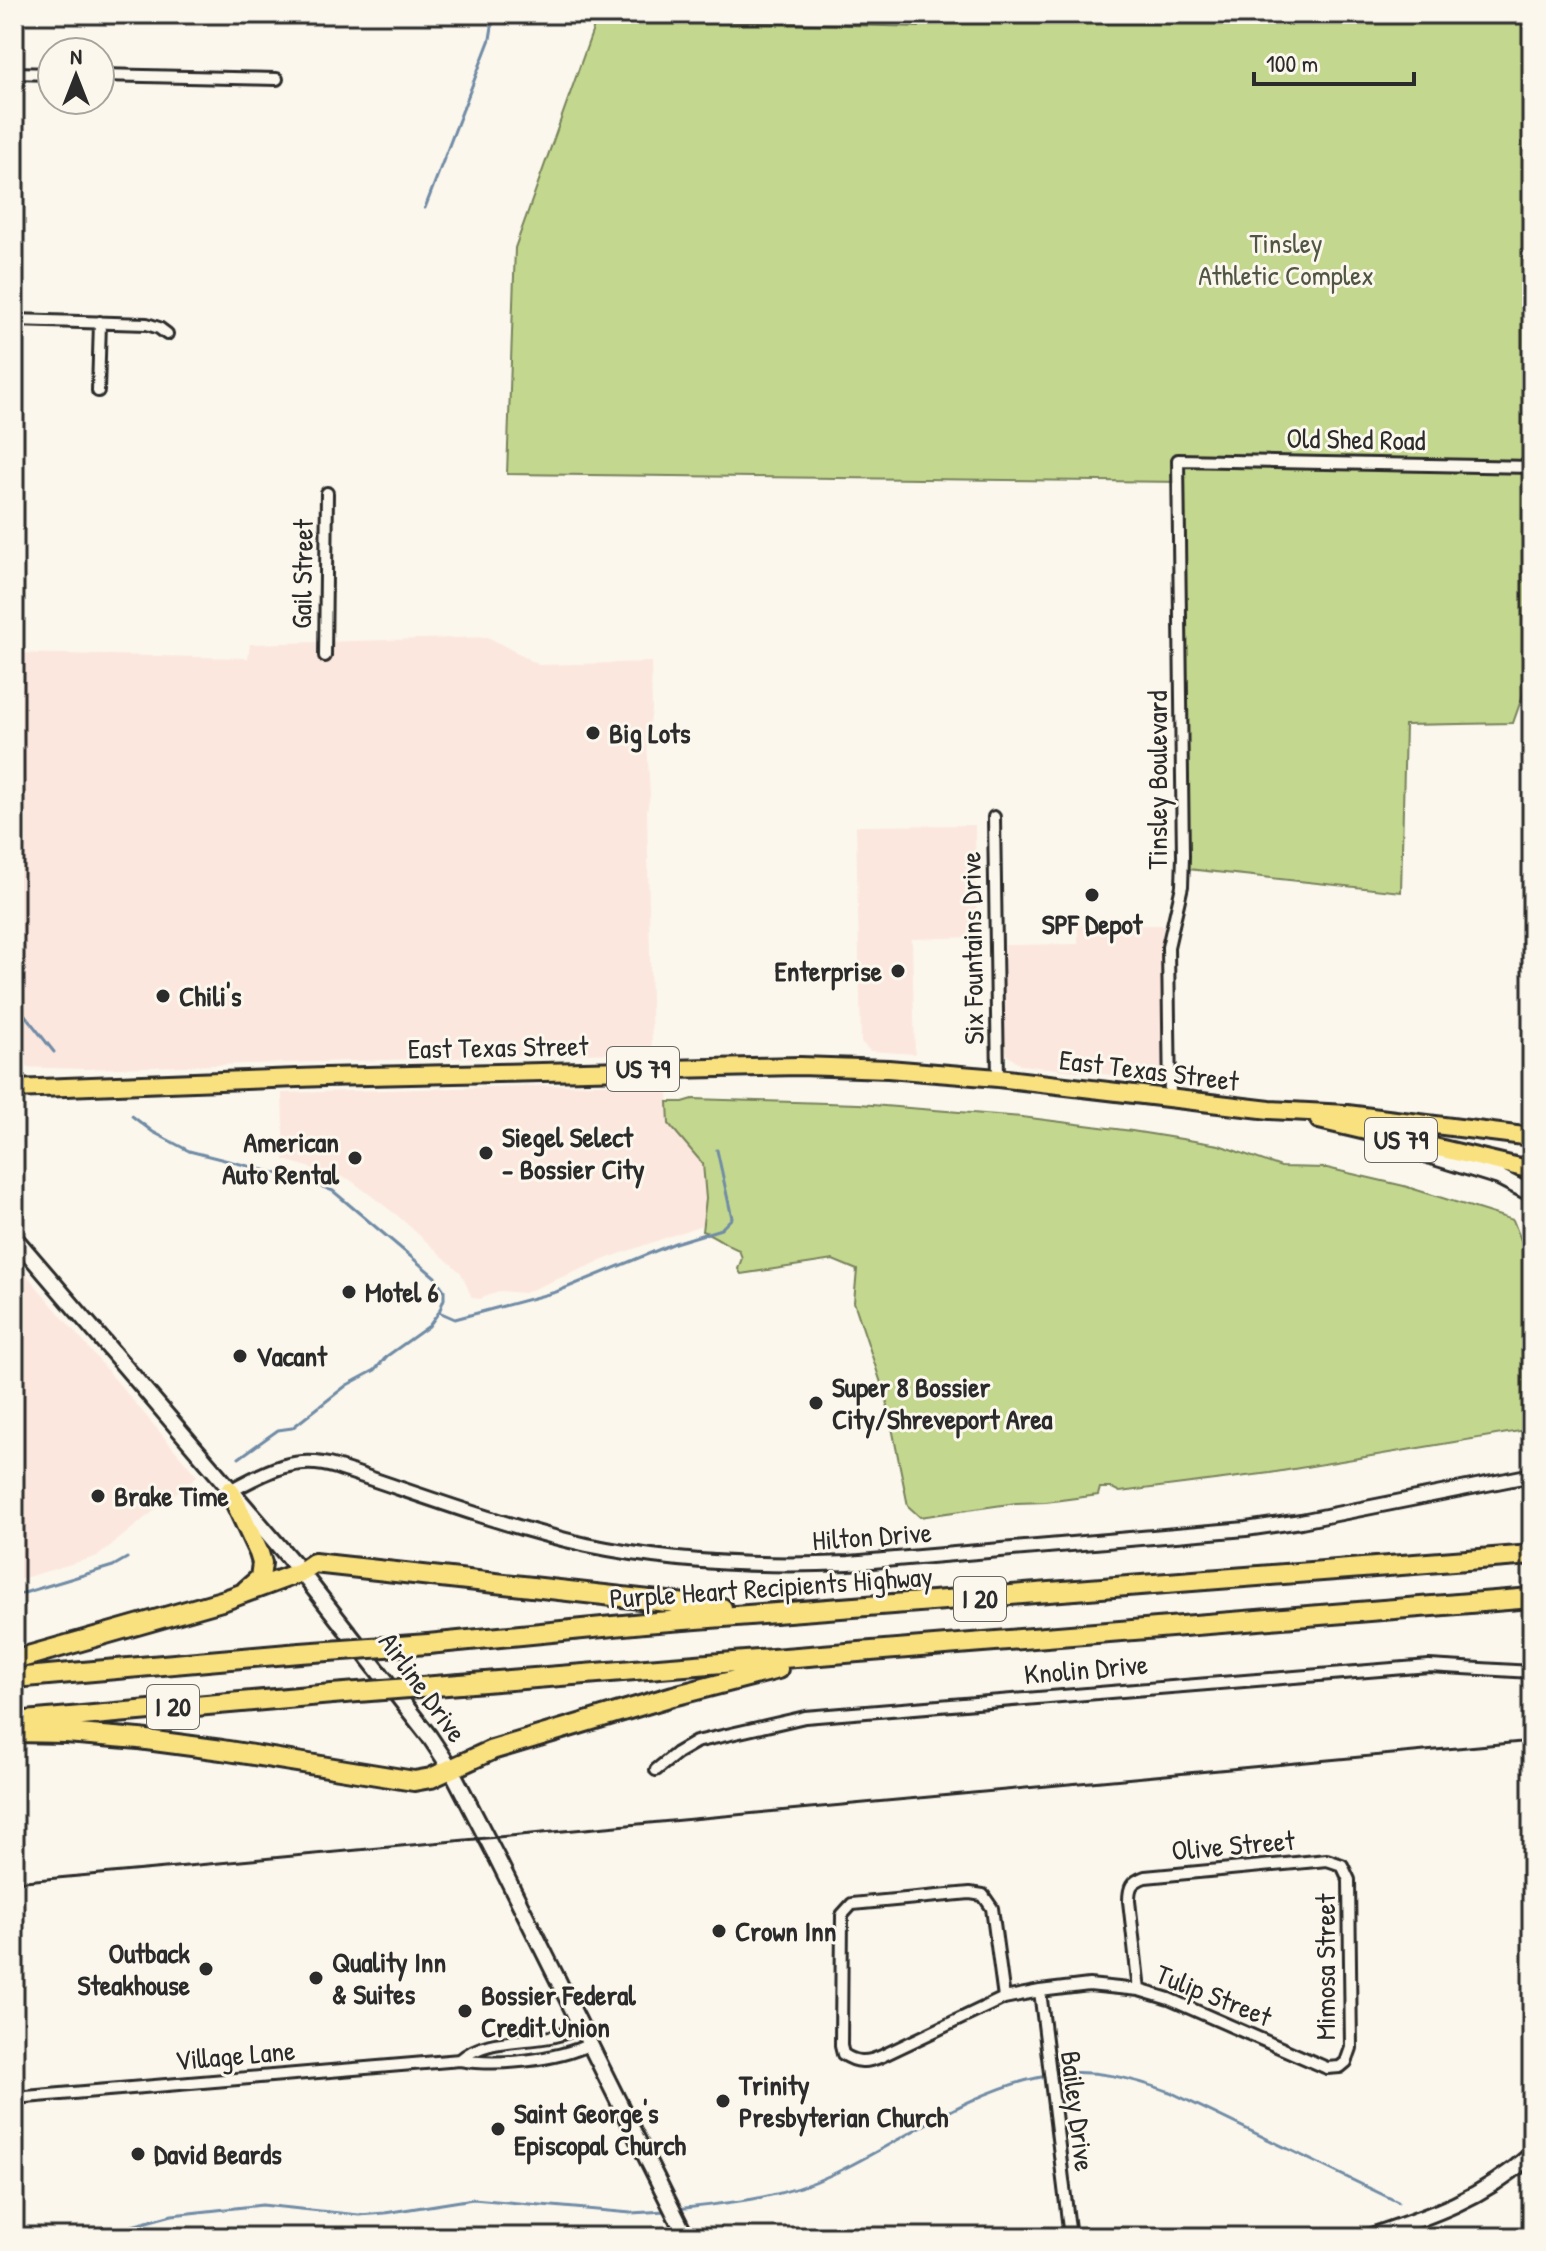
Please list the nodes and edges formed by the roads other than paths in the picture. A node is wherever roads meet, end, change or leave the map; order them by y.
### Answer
1 (14, 73) edge
2 (36, 74) edge
3 (116, 75) edge
4 (277, 79) dead end
5 (14, 320) edge
6 (100, 322) junction
7 (167, 334) dead end
8 (98, 391) dead end
9 (1178, 460) joint
10 (1532, 467) edge
11 (327, 493) dead end
12 (325, 656) dead end
13 (994, 817) dead end
14 (998, 1078) junction
15 (14, 1089) edge
16 (1170, 1099) junction
17 (1270, 1110) junction
18 (1331, 1123) junction
19 (1532, 1137) edge
20 (1532, 1170) edge
21 (1532, 1194) edge
22 (14, 1237) edge
23 (1532, 1475) edge
24 (230, 1491) junction
25 (1532, 1555) edge
26 (301, 1572) junction
27 (1532, 1598) edge
28 (225, 1600) junction
29 (820, 1610) junction
30 (918, 1648) junction
31 (14, 1660) edge
32 (1532, 1672) edge
33 (14, 1678) edge
34 (14, 1722) edge
35 (14, 1732) edge
36 (451, 1769) junction
37 (656, 1770) dead end
38 (1342, 1865) joint
39 (1139, 1990) junction
40 (1040, 1991) junction
41 (1004, 1998) junction
42 (580, 2026) junction
43 (590, 2044) junction
44 (460, 2060) junction
45 (1340, 2067) joint
46 (14, 2098) edge
47 (1532, 2154) edge
48 (683, 2231) edge
49 (1070, 2237) edge
50 (1368, 2237) edge

1 - 2 street
3 - 4 street
5 - 6 street
6 - 7 street
6 - 8 street
9 - 10 street, Old Shed Road
9 - 16 street, Tinsley Boulevard
11 - 12 street, Gail Street
13 - 14 street, Six Fountains Drive
14 - 15 main road, East Texas Street / US 79
14 - 16 main road, East Texas Street / US 79
16 - 17 main road, East Texas Street / US 79
17 - 18 main road, East Texas Street / US 79
17 - 19 main road, East Texas Street / US 79
18 - 20 main road, East Texas Street / US 79
18 - 21 main road
22 - 24 main road, Airline Drive
23 - 24 street, Hilton Drive
24 - 26 main road, Airline Drive
24 - 28 highway
25 - 29 highway, Purple Heart Recipients Highway / I 20
26 - 28 highway
26 - 29 highway
26 - 36 main road, Airline Drive
27 - 30 highway, I 20
28 - 31 highway
29 - 33 highway, Purple Heart Recipients Highway / I 20, bridge
30 - 34 highway, I 20, bridge
30 - 36 highway
32 - 37 street, Knolin Drive
35 - 36 highway
36 - 42 main road, Airline Drive
38 - 39 street, Olive Street
38 - 45 street, Mimosa Street
39 - 40 street, Tulip Street
39 - 45 street, Tulip Street
40 - 41 street, Tulip Street
40 - 49 street, Bailey Drive
41 - 41 street, Tulip Street
42 - 43 main road, Airline Drive
42 - 44 street, Village Lane
43 - 44 street, Village Lane
43 - 48 main road, Airline Drive
44 - 46 street, Village Lane
47 - 50 main road

